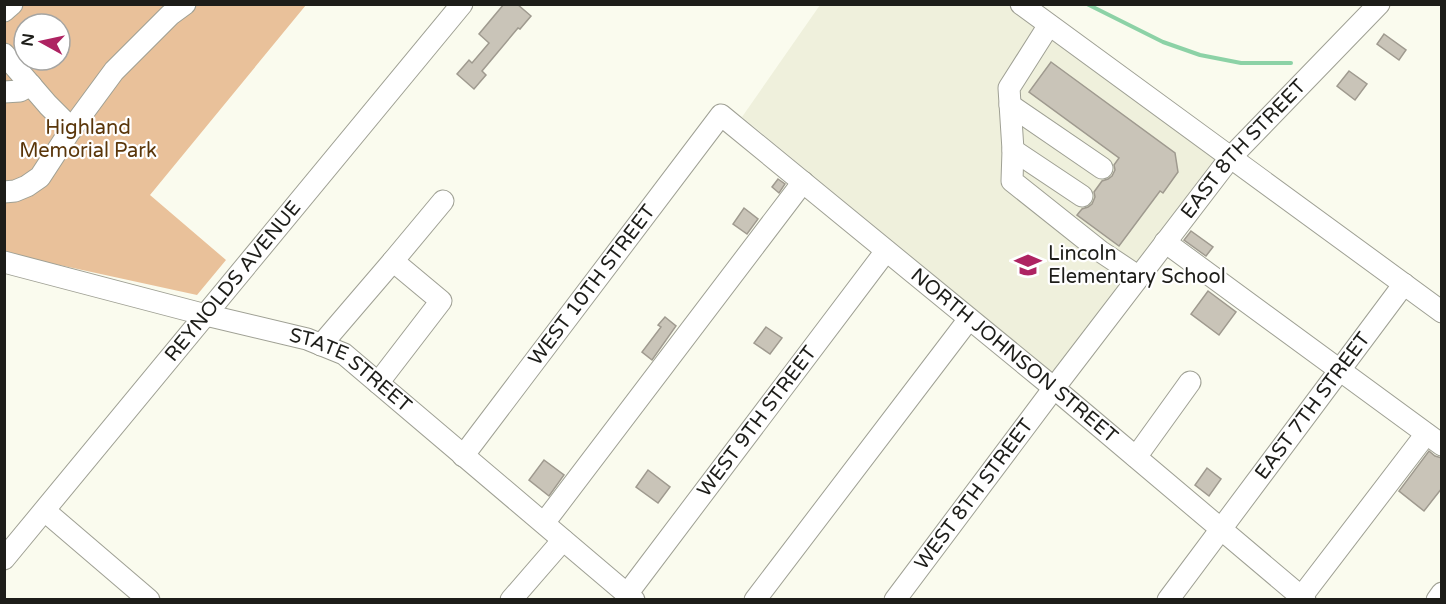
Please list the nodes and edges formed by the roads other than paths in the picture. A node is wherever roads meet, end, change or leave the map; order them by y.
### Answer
1 (12, 4) edge
2 (185, 4) edge
3 (462, 4) edge
4 (1020, 4) edge
5 (1379, 4) edge
6 (4, 11) edge
7 (1049, 25) junction
8 (4, 54) edge
9 (31, 85) junction
10 (4, 92) edge
11 (1010, 105) junction
12 (721, 115) joint
13 (72, 129) junction
14 (1013, 150) junction
15 (1230, 158) junction
16 (1102, 168) dead end
17 (803, 182) junction
18 (4, 192) edge
19 (1082, 196) dead end
20 (443, 201) dead end
21 (1166, 242) junction
22 (886, 250) junction
23 (393, 261) junction
24 (4, 262) edge
25 (1139, 278) junction
26 (1404, 284) junction
27 (1442, 312) edge
28 (206, 315) junction
29 (969, 319) junction
30 (321, 345) junction
31 (1340, 370) junction
32 (1190, 382) dead end
33 (378, 383) junction
34 (1054, 388) junction
35 (1434, 440) edge
36 (464, 456) junction
37 (1136, 457) junction
38 (45, 511) junction
39 (544, 523) junction
40 (1221, 529) junction
41 (563, 540) junction
42 (4, 559) edge
43 (1442, 593) edge
44 (626, 596) edge
45 (1302, 599) edge
46 (149, 600) edge
47 (511, 600) edge
48 (755, 600) edge
49 (895, 600) edge
50 (1168, 600) edge
51 (1437, 600) edge

1 - 6 street
2 - 13 street
3 - 28 street, REYNOLDS AVENUE
4 - 7 street
5 - 15 street, EAST 8TH STREET
7 - 11 street
7 - 15 street
8 - 9 street
9 - 10 street
9 - 13 street
11 - 14 street
11 - 16 street
12 - 17 street, NORTH JOHNSON STREET
12 - 36 street, WEST 10TH STREET
13 - 18 street
14 - 19 street
14 - 25 street
15 - 21 street, EAST 8TH STREET
15 - 26 street
17 - 22 street, NORTH JOHNSON STREET
17 - 39 street
20 - 23 street
21 - 25 street, EAST 8TH STREET
21 - 31 street
22 - 29 street, NORTH JOHNSON STREET
22 - 44 street, WEST 9TH STREET
23 - 30 street
23 - 33 street
24 - 28 street, STATE STREET
25 - 34 street, EAST 8TH STREET
26 - 27 street
26 - 31 street, EAST 7TH STREET
28 - 30 street, STATE STREET
28 - 38 street, REYNOLDS AVENUE
29 - 34 street, NORTH JOHNSON STREET
29 - 48 street
30 - 33 street, STATE STREET
31 - 35 street
31 - 40 street, EAST 7TH STREET
32 - 37 street
33 - 36 street, STATE STREET
34 - 37 street, NORTH JOHNSON STREET
34 - 49 street, WEST 8TH STREET
35 - 45 street
36 - 39 street, STATE STREET
37 - 40 street, NORTH JOHNSON STREET
38 - 42 street, REYNOLDS AVENUE
38 - 46 street
39 - 41 street, STATE STREET
40 - 45 street, NORTH JOHNSON STREET
40 - 50 street, EAST 7TH STREET
41 - 44 street, STATE STREET
41 - 47 street
43 - 51 street

